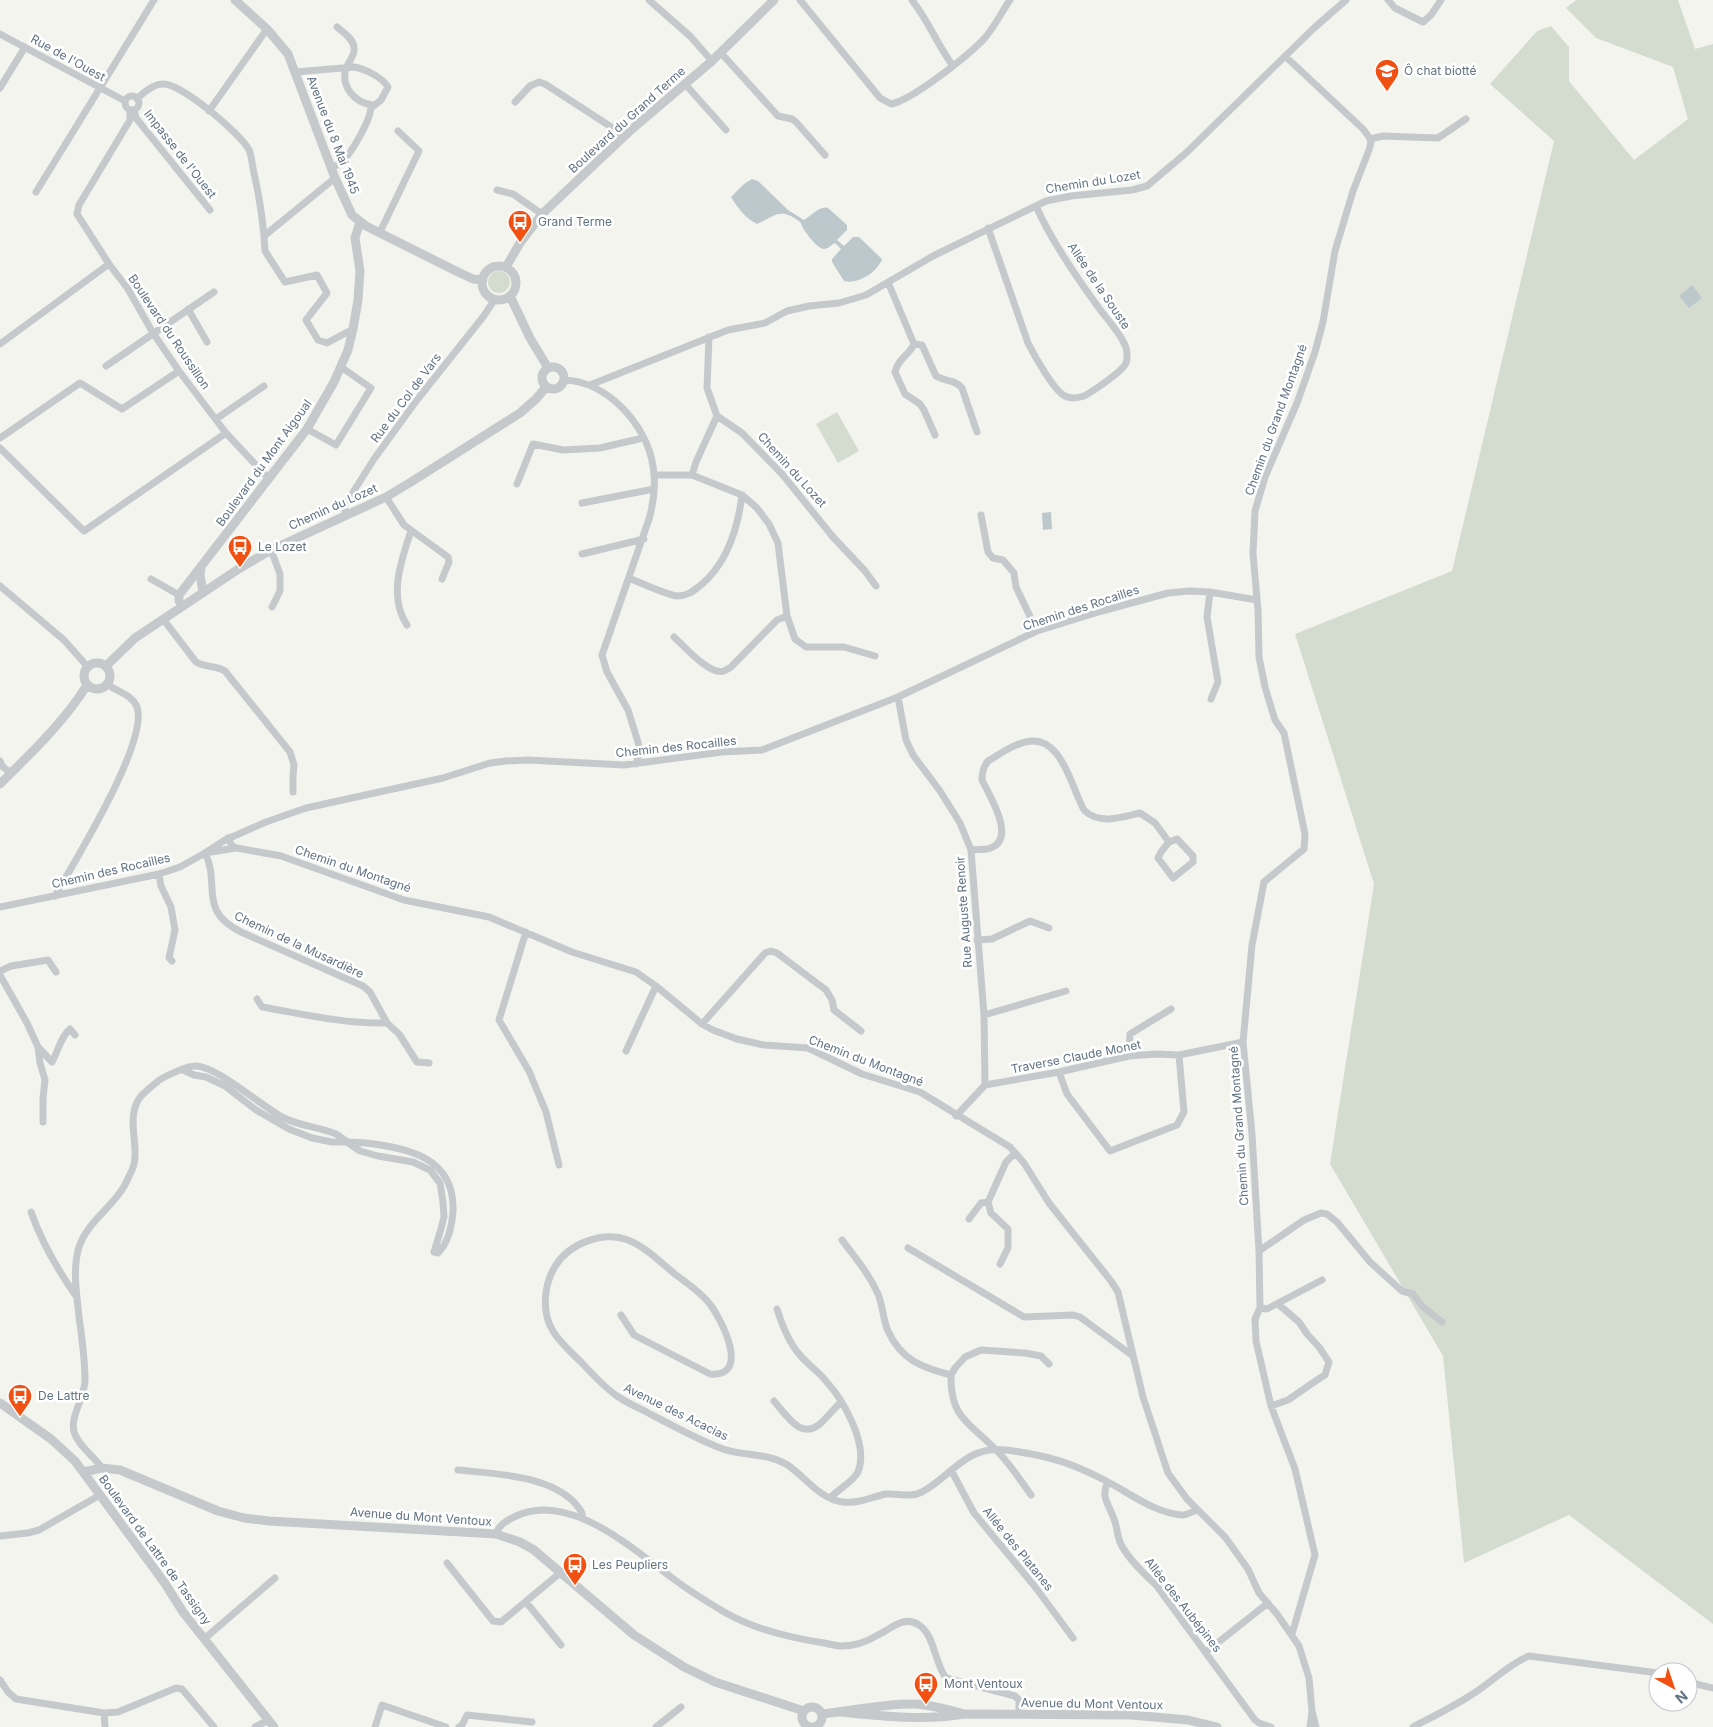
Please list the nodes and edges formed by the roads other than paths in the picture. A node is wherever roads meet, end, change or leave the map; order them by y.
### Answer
1 (154, 0) edge
2 (235, 0) edge
3 (649, 0) edge
4 (774, 0) edge
5 (800, 0) edge
6 (912, 0) edge
7 (1010, 0) edge
8 (1346, 0) edge
9 (1388, 0) edge
10 (1441, 0) edge
11 (337, 27) dead end
12 (268, 29) junction
13 (0, 34) edge
14 (25, 47) junction
15 (721, 53) junction
16 (1285, 56) junction
17 (712, 61) junction
18 (953, 66) junction
19 (346, 68) junction
20 (296, 72) junction
21 (685, 84) junction
22 (0, 88) edge
23 (100, 88) junction
24 (137, 99) junction
25 (125, 101) junction
26 (515, 102) dead end
27 (373, 105) junction
28 (132, 110) junction
29 (210, 111) junction
30 (1466, 119) dead end
31 (726, 130) dead end
32 (398, 131) dead end
33 (623, 137) junction
34 (1370, 139) junction
35 (825, 155) dead end
36 (331, 167) junction
37 (335, 178) junction
38 (497, 190) dead end
39 (36, 192) dead end
40 (1036, 206) junction
41 (210, 210) dead end
42 (542, 214) junction
43 (360, 222) junction
44 (988, 228) junction
45 (380, 232) junction
46 (264, 236) junction
47 (109, 264) junction
48 (506, 267) junction
49 (482, 280) junction
50 (888, 282) junction
51 (214, 292) dead end
52 (510, 296) junction
53 (495, 299) junction
54 (188, 309) junction
55 (354, 330) junction
56 (153, 333) junction
57 (709, 337) junction
58 (207, 342) dead end
59 (0, 344) edge
60 (914, 344) junction
61 (106, 366) dead end
62 (340, 367) junction
63 (548, 368) junction
64 (179, 371) junction
65 (564, 380) junction
66 (590, 385) junction
67 (264, 386) dead end
68 (546, 388) junction
69 (717, 416) junction
70 (216, 419) junction
71 (307, 429) junction
72 (977, 432) dead end
73 (226, 433) junction
74 (935, 435) dead end
75 (0, 438) edge
76 (643, 438) junction
77 (0, 448) edge
78 (654, 475) junction
79 (692, 475) junction
80 (269, 479) junction
81 (517, 484) dead end
82 (654, 489) junction
83 (742, 495) junction
84 (386, 497) junction
85 (582, 503) dead end
86 (347, 515) junction
87 (981, 515) dead end
88 (411, 531) junction
89 (644, 539) junction
90 (271, 550) junction
91 (582, 554) dead end
92 (201, 568) junction
93 (629, 578) junction
94 (151, 579) dead end
95 (442, 579) dead end
96 (0, 586) edge
97 (876, 586) dead end
98 (203, 592) junction
99 (1210, 592) junction
100 (179, 595) junction
101 (1257, 600) junction
102 (182, 606) junction
103 (272, 607) dead end
104 (787, 616) junction
105 (164, 619) junction
106 (407, 625) dead end
107 (1037, 631) junction
108 (674, 637) dead end
109 (875, 656) dead end
110 (87, 666) junction
111 (106, 666) junction
112 (86, 684) junction
113 (107, 684) junction
114 (898, 697) junction
115 (1211, 699) dead end
116 (0, 761) edge
117 (636, 764) junction
118 (11, 774) junction
119 (0, 784) edge
120 (294, 792) dead end
121 (228, 838) junction
122 (1169, 842) junction
123 (238, 848) junction
124 (971, 850) junction
125 (205, 854) junction
126 (160, 874) junction
127 (55, 896) junction
128 (0, 907) edge
129 (1049, 928) dead end
130 (526, 932) junction
131 (977, 940) junction
132 (172, 961) dead end
133 (0, 971) edge
134 (56, 972) dead end
135 (0, 975) edge
136 (656, 986) junction
137 (1066, 991) dead end
138 (257, 999) dead end
139 (1171, 1009) dead end
140 (984, 1015) junction
141 (387, 1023) junction
142 (702, 1024) junction
143 (861, 1031) dead end
144 (75, 1035) dead end
145 (1243, 1042) junction
146 (38, 1047) junction
147 (626, 1051) dead end
148 (1180, 1055) junction
149 (1129, 1056) junction
150 (430, 1063) dead end
151 (1059, 1072) junction
152 (985, 1085) junction
153 (956, 1116) junction
154 (43, 1122) dead end
155 (347, 1142) junction
156 (1015, 1153) junction
157 (559, 1165) dead end
158 (988, 1202) junction
159 (31, 1212) dead end
160 (969, 1219) dead end
161 (842, 1240) dead end
162 (908, 1248) dead end
163 (1258, 1251) junction
164 (1000, 1264) dead end
165 (1322, 1280) dead end
166 (76, 1296) junction
167 (1278, 1304) junction
168 (1260, 1308) junction
169 (777, 1309) dead end
170 (621, 1315) dead end
171 (1442, 1322) dead end
172 (1133, 1356) junction
173 (1049, 1364) dead end
174 (951, 1376) junction
175 (774, 1401) dead end
176 (841, 1402) junction
177 (0, 1403) edge
178 (1271, 1406) junction
179 (996, 1450) junction
180 (102, 1468) junction
181 (458, 1470) dead end
182 (951, 1470) junction
183 (83, 1472) junction
184 (1108, 1482) junction
185 (100, 1495) junction
186 (1032, 1495) dead end
187 (830, 1498) junction
188 (1197, 1510) junction
189 (582, 1518) junction
190 (496, 1534) junction
191 (0, 1536) edge
192 (447, 1563) dead end
193 (560, 1573) junction
194 (275, 1578) dead end
195 (526, 1602) junction
196 (1268, 1603) junction
197 (1292, 1634) junction
198 (1074, 1638) dead end
199 (204, 1639) junction
200 (561, 1645) dead end
201 (1206, 1652) junction
202 (1648, 1672) edge
203 (0, 1680) edge
204 (1698, 1684) edge
205 (1713, 1688) edge
206 (681, 1707) dead end
207 (804, 1711) junction
208 (1312, 1711) junction
209 (841, 1712) junction
210 (104, 1713) junction
211 (822, 1714) junction
212 (964, 1714) junction
213 (1020, 1714) junction
214 (532, 1722) dead end
215 (271, 1724) edge
216 (807, 1726) edge
217 (106, 1727) edge
218 (214, 1727) edge
219 (256, 1727) edge
220 (375, 1727) edge
221 (446, 1727) edge
222 (459, 1727) edge
223 (656, 1727) edge
224 (1218, 1727) edge
225 (1270, 1727) edge
226 (1310, 1727) edge
227 (1316, 1727) edge
228 (1413, 1727) edge

1 - 23 street
2 - 12 street, Avenue du 8 Mai 1945
3 - 17 street
4 - 15 street, Boulevard du Grand Terme
5 - 18 street
6 - 18 street
7 - 18 street
8 - 16 street, Chemin du Lozet
9 - 10 street
11 - 19 street
12 - 20 street, Avenue du 8 Mai 1945
12 - 29 street
13 - 14 street, Rue de l'Ouest
14 - 22 street
14 - 23 street, Rue de l'Ouest
15 - 17 street, Boulevard du Grand Terme
15 - 35 street
16 - 34 street
16 - 40 street, Chemin du Lozet
17 - 21 street, Boulevard du Grand Terme
19 - 20 street
19 - 27 street
19 - 27 street
20 - 36 street, Avenue du 8 Mai 1945
21 - 31 street
21 - 33 street, Boulevard du Grand Terme
23 - 25 street, Rue de l'Ouest
23 - 39 street
24 - 25 street
24 - 28 street
24 - 29 street
25 - 28 street
26 - 33 street
27 - 36 street
28 - 41 street, Impasse de l'Ouest
28 - 47 street, Boulevard du Roussillon
29 - 46 street
30 - 34 street
32 - 45 street
33 - 42 street, Boulevard du Grand Terme
34 - 101 street, Chemin du Grand Montagné
36 - 37 street, Avenue du 8 Mai 1945
37 - 43 street, Avenue du 8 Mai 1945
37 - 46 street
38 - 42 street
40 - 44 street, Chemin du Lozet
40 - 44 street, Allée de la Souste
42 - 48 street, Boulevard du Grand Terme
43 - 45 street, Avenue du 8 Mai 1945
43 - 55 street, Boulevard du Mont Aigoual
44 - 50 street, Chemin du Lozet
45 - 49 street, Avenue du 8 Mai 1945
46 - 55 street
47 - 56 street, Boulevard du Roussillon
47 - 59 street
48 - 49 street
48 - 52 street
49 - 53 street
50 - 57 street, Chemin du Lozet
50 - 60 street
51 - 54 street
52 - 53 street
52 - 63 street
53 - 86 street, Rue du Col de Vars
54 - 56 street
54 - 58 street
55 - 62 street, Boulevard du Mont Aigoual
56 - 61 street
56 - 64 street, Boulevard du Roussillon
57 - 66 street, Chemin du Lozet
57 - 69 street
60 - 72 street
60 - 74 street
62 - 71 street, Boulevard du Mont Aigoual
62 - 71 street
63 - 65 street
63 - 68 street
64 - 70 street, Boulevard du Roussillon
64 - 75 street
65 - 66 street
65 - 68 street
66 - 76 street
67 - 70 street
68 - 84 street, Chemin du Lozet
69 - 79 street
69 - 97 street, Chemin du Lozet
70 - 73 street, Boulevard du Roussillon
71 - 80 street, Boulevard du Mont Aigoual
73 - 77 street
73 - 80 street, Boulevard du Roussillon
76 - 78 street
76 - 81 street
78 - 79 street
78 - 82 street
79 - 83 street
80 - 92 street, Boulevard du Mont Aigoual
82 - 85 street
82 - 89 street
83 - 93 street
83 - 104 street
84 - 86 street, Chemin du Lozet
84 - 88 street
86 - 90 street, Chemin du Lozet
87 - 107 street
88 - 95 street
88 - 106 street
89 - 91 street
89 - 93 street
90 - 98 street, Chemin du Lozet
90 - 103 street
92 - 98 street
92 - 100 street, Boulevard du Mont Aigoual
93 - 117 street
94 - 100 street
96 - 110 street
98 - 102 street, Chemin du Lozet
99 - 101 street, Chemin des Rocailles
99 - 107 street, Chemin des Rocailles
99 - 115 street
100 - 102 street
101 - 145 street, Chemin du Grand Montagné
102 - 105 street, Chemin du Lozet
104 - 108 street
104 - 109 street
105 - 111 street, Chemin du Lozet
105 - 120 street
107 - 114 street, Chemin des Rocailles
110 - 111 street
110 - 112 street
111 - 113 street
112 - 113 street
112 - 118 street
113 - 127 street
114 - 117 street, Chemin des Rocailles
114 - 124 street, Rue Auguste Renoir
116 - 118 street
117 - 121 street, Chemin des Rocailles
118 - 119 street
121 - 123 street
121 - 125 street, Chemin des Rocailles
122 - 122 street
122 - 124 street
123 - 125 street, Chemin du Montagné
123 - 130 street, Chemin du Montagné
124 - 131 street, Rue Auguste Renoir
125 - 126 street, Chemin des Rocailles
125 - 141 street, Chemin de la Musardière
126 - 127 street, Chemin des Rocailles
126 - 132 street
127 - 128 street, Chemin des Rocailles
129 - 131 street
130 - 136 street, Chemin du Montagné
130 - 157 street
131 - 140 street, Rue Auguste Renoir
133 - 134 street
135 - 146 street
136 - 142 street, Chemin du Montagné
136 - 147 street
137 - 140 street
138 - 141 street
139 - 149 street
140 - 152 street, Rue Auguste Renoir
141 - 150 street, Chemin de la Musardière
142 - 143 street
142 - 153 street, Chemin du Montagné
144 - 146 street
145 - 148 street, Traverse Claude Monet
145 - 163 street, Chemin du Grand Montagné
146 - 154 street
148 - 149 street, Traverse Claude Monet
148 - 151 street
149 - 151 street, Traverse Claude Monet
151 - 152 street, Traverse Claude Monet
152 - 153 street
153 - 156 street, Chemin du Montagné
155 - 155 street
155 - 166 street, Boulevard de Lattre de Tassigny
156 - 158 street
156 - 172 street, Chemin du Montagné
158 - 160 street
158 - 164 street
159 - 166 street
161 - 174 street
162 - 172 street
163 - 168 street, Chemin du Grand Montagné
163 - 171 street
165 - 167 street
166 - 180 street, Boulevard de Lattre de Tassigny
167 - 168 street
167 - 178 street
168 - 178 street, Chemin du Grand Montagné
169 - 176 street
170 - 187 street, Avenue des Acacias
172 - 188 street, Chemin du Montagné
173 - 174 street
174 - 179 street
175 - 176 street
176 - 187 street
177 - 183 street, Boulevard de Lattre de Tassigny
178 - 197 street, Chemin du Grand Montagné
179 - 182 street, Avenue des Acacias
179 - 184 street, Avenue des Acacias
179 - 186 street
180 - 183 street, Avenue du Mont Ventoux
180 - 190 street, Avenue du Mont Ventoux
181 - 189 street
182 - 187 street, Avenue des Acacias
182 - 198 street, Allée des Platanes
183 - 185 street, Boulevard de Lattre de Tassigny
184 - 188 street, Avenue des Acacias
184 - 201 street, Allée des Aubépines
185 - 191 street
185 - 199 street, Boulevard de Lattre de Tassigny
188 - 196 street, Chemin du Montagné
189 - 190 street
189 - 213 street
190 - 193 street, Avenue du Mont Ventoux
192 - 195 street
193 - 195 street
193 - 207 street, Avenue du Mont Ventoux
194 - 199 street
195 - 200 street
196 - 197 street, Chemin du Montagné
196 - 201 street
197 - 208 street, Chemin du Montagné
199 - 215 street, Boulevard de Lattre de Tassigny
201 - 225 street, Allée des Aubépines
202 - 228 street
203 - 210 street
204 - 205 street
206 - 223 street
207 - 211 street
207 - 216 street
208 - 226 street, Chemin du Montagné
208 - 227 street, Chemin du Montagné
209 - 211 street, Avenue du Mont Ventoux
209 - 212 street, Avenue du Mont Ventoux
209 - 212 street, Avenue du Mont Ventoux
210 - 217 street
210 - 218 street
211 - 216 street
212 - 213 street, Avenue du Mont Ventoux
213 - 224 street, Avenue du Mont Ventoux
214 - 222 street
215 - 219 street
220 - 221 street

